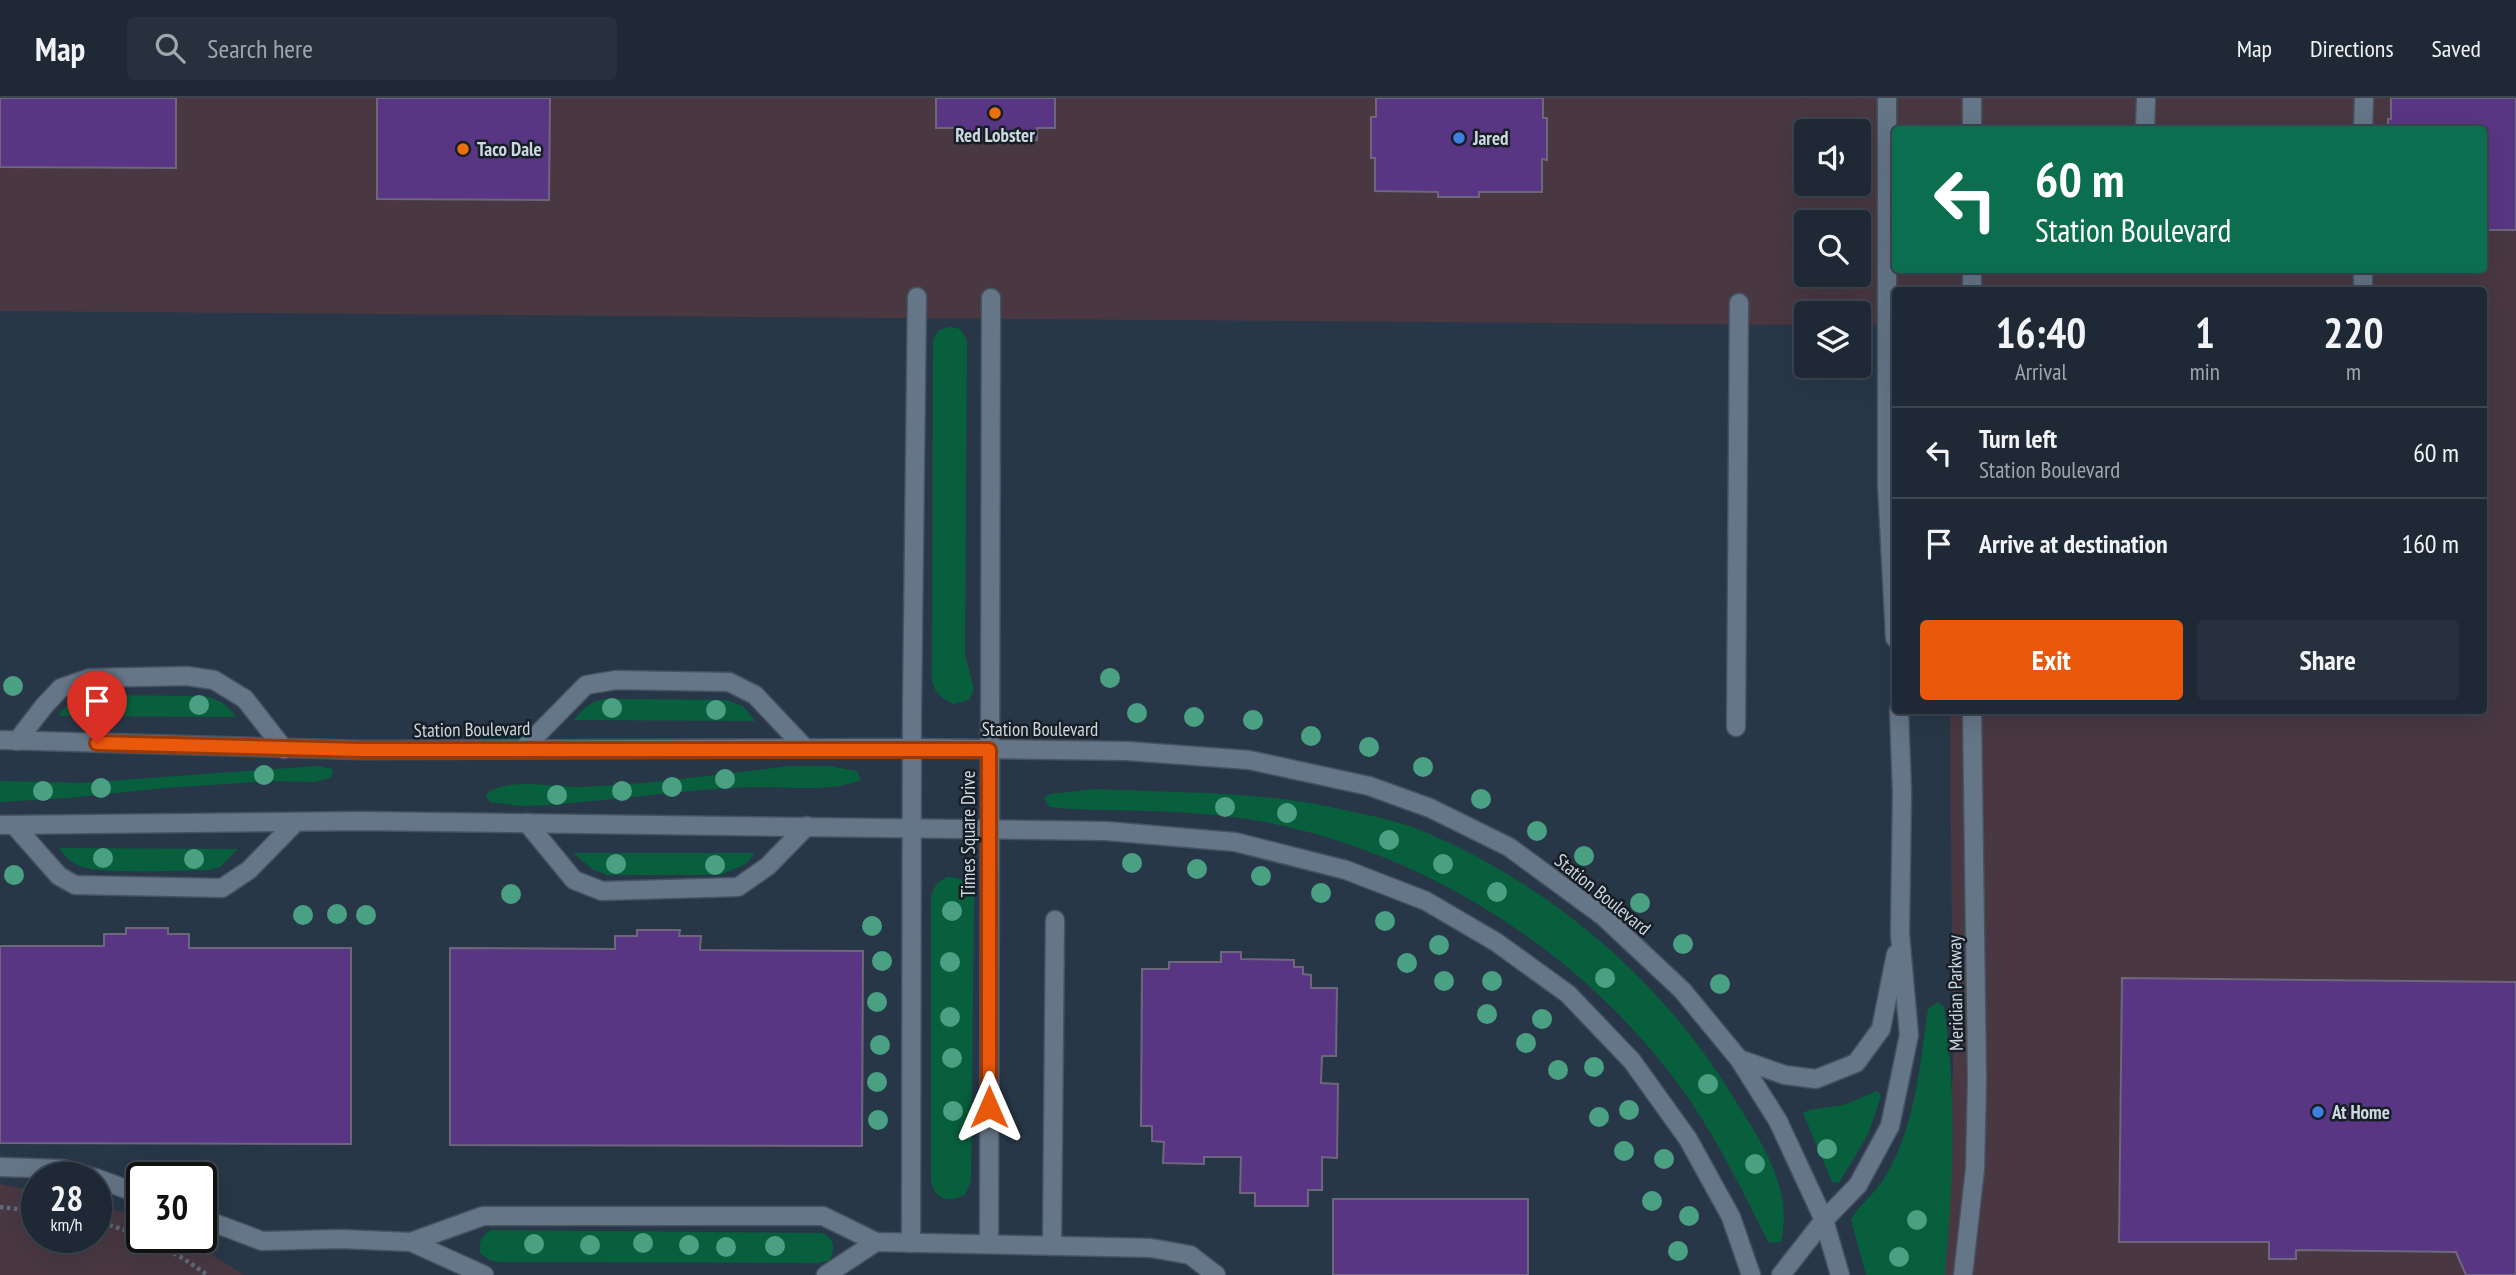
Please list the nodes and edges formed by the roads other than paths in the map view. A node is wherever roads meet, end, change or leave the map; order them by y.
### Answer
1 (1887, 98) edge
2 (1972, 98) edge
3 (2146, 98) edge
4 (2364, 98) edge
5 (1972, 126) edge
6 (2146, 126) edge
7 (2363, 126) edge
8 (917, 297) dead end
9 (991, 298) dead end
10 (1739, 303) dead end
11 (1892, 580) edge
12 (1899, 714) edge
13 (1972, 714) edge
14 (1736, 727) dead end
15 (9, 741) edge
16 (805, 748) junction
17 (912, 748) junction
18 (284, 749) junction
19 (523, 749) junction
20 (989, 750) junction
21 (296, 822) junction
22 (527, 823) junction
23 (7, 825) edge
24 (807, 826) junction
25 (911, 827) junction
26 (989, 828) junction
27 (1055, 920) dead end
28 (1900, 934) junction
29 (1739, 1059) junction
30 (0, 1167) edge
31 (21, 1168) edge
32 (1824, 1220) junction
33 (217, 1224) edge
34 (411, 1242) junction
35 (876, 1242) junction
36 (911, 1243) junction
37 (989, 1244) junction
38 (1052, 1246) junction
39 (484, 1275) edge
40 (826, 1275) edge
41 (1216, 1275) edge
42 (1751, 1275) edge
43 (1781, 1275) edge
44 (1840, 1275) edge
45 (1963, 1275) edge

1 - 11 street
2 - 5 street
3 - 6 street
4 - 7 street
8 - 17 street
9 - 20 street, Times Square Drive
10 - 14 street
12 - 28 street
13 - 45 street, Meridian Parkway
15 - 18 street, Station Boulevard
15 - 18 street
16 - 17 street, Station Boulevard
16 - 19 street, Station Boulevard
16 - 19 street
17 - 20 street, Station Boulevard
17 - 25 street
18 - 19 street, Station Boulevard
20 - 26 street, Times Square Drive
20 - 29 street, Station Boulevard
21 - 22 street
21 - 23 street
21 - 23 street
22 - 24 street
22 - 24 street
24 - 25 street
25 - 26 street
25 - 36 street
26 - 37 street, Times Square Drive
26 - 42 street
27 - 38 street
28 - 29 street
28 - 32 street
29 - 32 street, Station Boulevard
30 - 31 street
32 - 43 street
32 - 44 street, Station Boulevard
33 - 34 street
34 - 35 street
34 - 39 street
35 - 36 street
35 - 40 street
36 - 37 street
37 - 38 street
38 - 41 street

